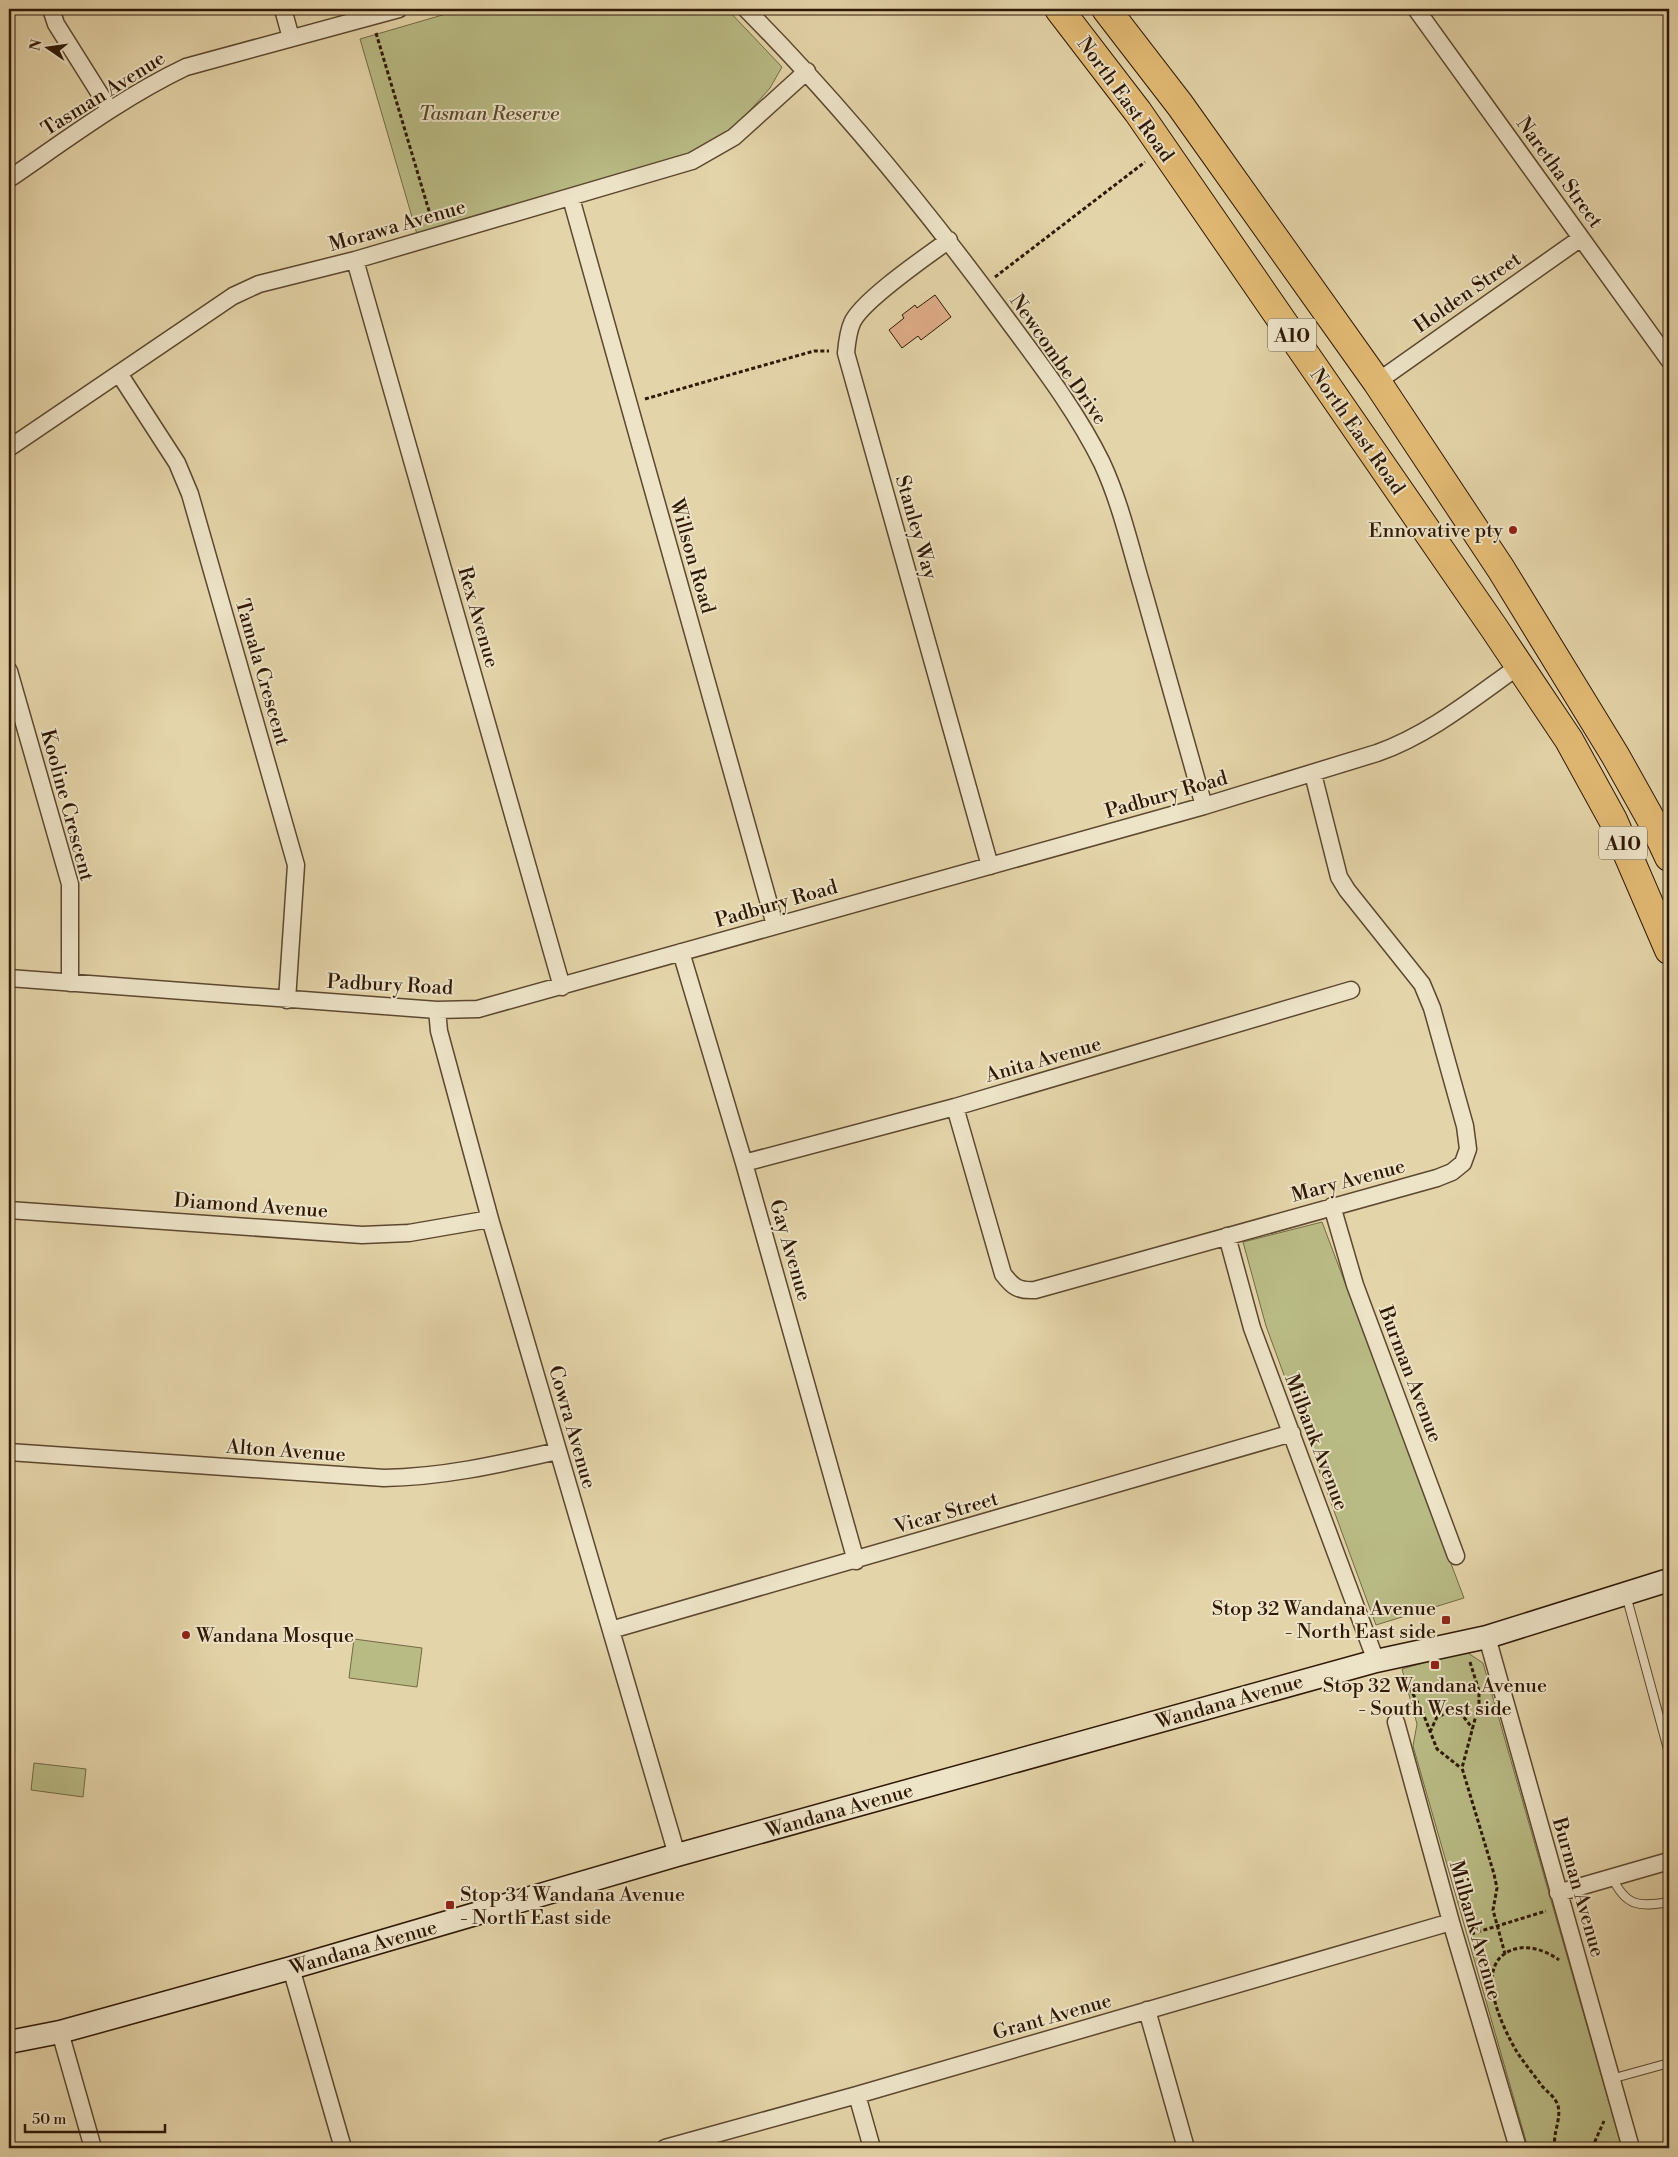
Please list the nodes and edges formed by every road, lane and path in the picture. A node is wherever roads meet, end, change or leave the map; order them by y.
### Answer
1 (50, 9) edge
2 (283, 9) edge
3 (399, 9) edge
4 (746, 9) edge
5 (1059, 9) edge
6 (1106, 9) edge
7 (1416, 9) edge
8 (371, 16) junction
9 (291, 38) junction
10 (807, 71) junction
11 (110, 110) junction
12 (1148, 160) dead end
13 (9, 179) edge
14 (570, 198) junction
15 (436, 236) junction
16 (1581, 238) junction
17 (948, 240) junction
18 (355, 260) junction
19 (993, 279) dead end
20 (830, 351) dead end
21 (1669, 360) edge
22 (120, 374) junction
23 (1377, 382) junction
24 (639, 400) dead end
25 (9, 448) edge
26 (1501, 569) junction
27 (1519, 666) junction
28 (9, 671) edge
29 (1569, 679) junction
30 (13, 701) edge
31 (1312, 774) junction
32 (1204, 806) junction
33 (1669, 857) edge
34 (990, 866) junction
35 (775, 926) junction
36 (1669, 950) edge
37 (681, 952) junction
38 (9, 978) edge
39 (70, 983) junction
40 (562, 987) junction
41 (1351, 990) dead end
42 (287, 1000) junction
43 (438, 1010) junction
44 (954, 1107) junction
45 (744, 1163) junction
46 (1332, 1206) junction
47 (9, 1210) edge
48 (490, 1218) junction
49 (1227, 1236) junction
50 (1292, 1433) junction
51 (558, 1451) junction
52 (9, 1452) edge
53 (1456, 1556) dead end
54 (856, 1561) junction
55 (1669, 1580) edge
56 (1626, 1594) junction
57 (611, 1630) junction
58 (1487, 1637) junction
59 (1470, 1658) dead end
60 (1376, 1661) junction
61 (1404, 1677) dead end
62 (1396, 1722) dead end
63 (1473, 1729) junction
64 (1430, 1732) junction
65 (1669, 1753) edge
66 (1462, 1768) junction
67 (676, 1855) junction
68 (1669, 1861) edge
69 (1612, 1877) junction
70 (1558, 1893) junction
71 (1669, 1902) edge
72 (1552, 1909) dead end
73 (1451, 1922) junction
74 (1497, 1926) junction
75 (1469, 1935) dead end
76 (1505, 1954) junction
77 (1562, 1964) dead end
78 (292, 1968) junction
79 (1147, 2010) junction
80 (60, 2032) junction
81 (9, 2042) edge
82 (1669, 2063) edge
83 (1611, 2079) junction
84 (857, 2095) junction
85 (1605, 2114) dead end
86 (93, 2148) edge
87 (344, 2148) edge
88 (665, 2148) edge
89 (872, 2148) edge
90 (1186, 2148) edge
91 (1518, 2148) edge
92 (1555, 2148) edge
93 (1592, 2148) edge
94 (1631, 2148) edge

1 - 11 street
2 - 9 street
3 - 8 street, Tasman Avenue
4 - 10 street, Newcombe Drive
5 - 27 highway, North East Road / A10
6 - 23 highway, North East Road / A10
7 - 16 street, Naretha Street
8 - 9 street, Tasman Avenue
8 - 15 path
9 - 11 street, Tasman Avenue
10 - 14 street, Morawa Avenue
10 - 17 street, Newcombe Drive
11 - 13 street, Tasman Avenue
12 - 19 path
14 - 15 street, Morawa Avenue
14 - 35 street, Willson Road
15 - 18 street, Morawa Avenue
16 - 21 street, Naretha Street
16 - 23 street, Holden Street
17 - 32 street, Newcombe Drive
17 - 34 street, Stanley Way
18 - 22 street, Morawa Avenue
18 - 40 street, Rex Avenue
20 - 24 path
22 - 25 street, Morawa Avenue
22 - 42 street, Tamala Crescent
23 - 26 highway, North East Road / A10
26 - 27 highway
26 - 29 highway, North East Road / A10
27 - 29 highway
27 - 31 street, Padbury Road
27 - 36 highway, North East Road / A10
28 - 30 street, Kooline Crescent
29 - 33 highway, North East Road / A10
30 - 39 street, Kooline Crescent
31 - 32 street, Padbury Road
31 - 46 street, Mary Avenue
32 - 34 street, Padbury Road
34 - 35 street, Padbury Road
35 - 37 street, Padbury Road
37 - 40 street, Padbury Road
37 - 45 street, Gay Avenue
38 - 39 street, Padbury Road
39 - 42 street, Padbury Road
40 - 43 street, Padbury Road
41 - 44 street, Anita Avenue
42 - 43 street, Padbury Road
43 - 48 street, Cowra Avenue
44 - 45 street, Anita Avenue
44 - 49 street, Mary Avenue
45 - 54 street, Gay Avenue
46 - 49 street, Mary Avenue
46 - 53 street, Burman Avenue
47 - 48 street, Diamond Avenue
48 - 51 street, Cowra Avenue
49 - 50 street, Milbank Avenue
50 - 54 street, Vicar Street
50 - 60 street, Milbank Avenue
51 - 52 street, Alton Avenue
51 - 57 street, Cowra Avenue
54 - 57 street, Vicar Street
55 - 56 street, Wandana Avenue
56 - 58 street, Wandana Avenue
56 - 65 lane
57 - 67 street, Cowra Avenue
58 - 60 street, Wandana Avenue
58 - 70 street, Burman Avenue
59 - 63 path
60 - 67 street, Wandana Avenue
61 - 64 path
62 - 73 street, Milbank Avenue
63 - 64 path
63 - 66 path
64 - 66 path
66 - 74 path
67 - 78 street, Wandana Avenue
68 - 69 street
69 - 70 street
69 - 71 lane
70 - 83 street, Burman Avenue
72 - 74 path
73 - 79 street, Grant Avenue
73 - 91 street, Milbank Avenue
74 - 75 path
74 - 76 path
76 - 77 path
76 - 92 path
78 - 80 street, Wandana Avenue
78 - 87 street
79 - 84 street, Grant Avenue
79 - 90 street
80 - 81 street, Wandana Avenue
80 - 86 street
82 - 83 lane
83 - 94 street, Burman Avenue
84 - 88 street, Grant Avenue
84 - 89 street
85 - 93 path

